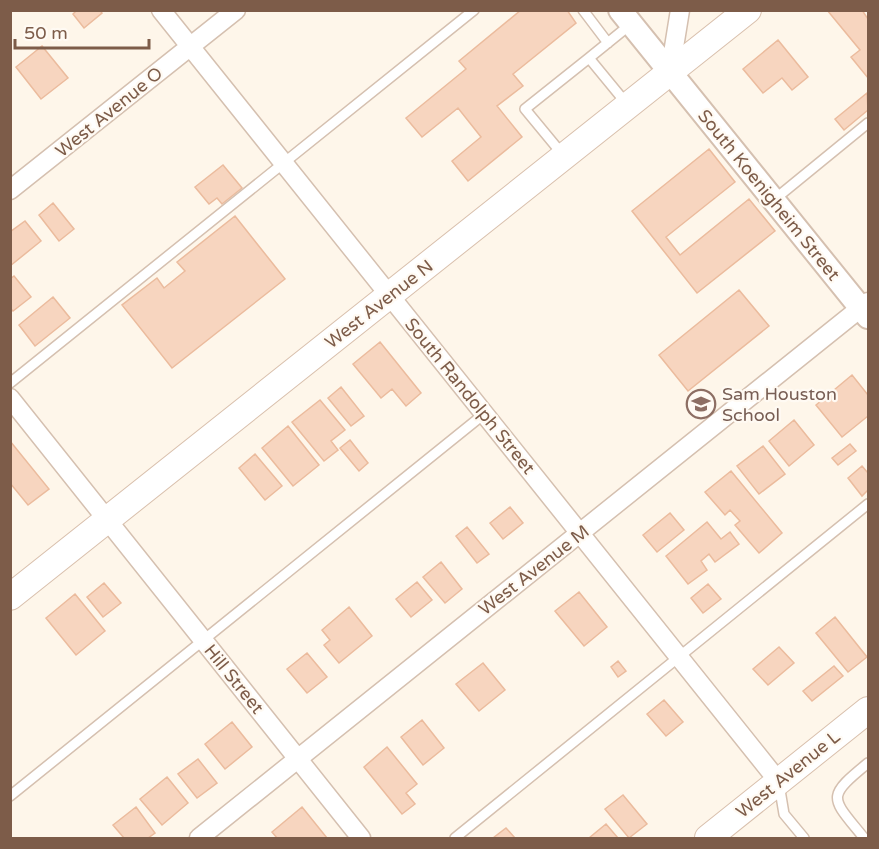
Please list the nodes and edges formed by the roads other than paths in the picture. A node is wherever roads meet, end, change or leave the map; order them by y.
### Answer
1 (161, 10) edge
2 (236, 10) edge
3 (474, 10) edge
4 (583, 10) edge
5 (680, 10) edge
6 (748, 10) edge
7 (626, 17) edge
8 (608, 43) junction
9 (190, 47) junction
10 (589, 58) junction
11 (670, 72) junction
12 (628, 106) junction
13 (868, 123) edge
14 (564, 157) junction
15 (284, 163) junction
16 (10, 190) edge
17 (774, 200) junction
18 (389, 296) junction
19 (866, 309) edge
20 (10, 383) edge
21 (10, 398) edge
22 (484, 414) junction
23 (868, 504) edge
24 (107, 520) junction
25 (580, 534) junction
26 (10, 597) edge
27 (203, 641) junction
28 (679, 657) junction
29 (868, 710) edge
30 (297, 758) junction
31 (868, 762) edge
32 (779, 782) junction
33 (10, 796) edge
34 (199, 838) edge
35 (361, 838) edge
36 (455, 838) edge
37 (708, 838) edge
38 (804, 838) edge
39 (864, 838) edge

1 - 9 street, South Randolph Street
2 - 9 street, West Avenue O
3 - 15 lane
4 - 8 lane
5 - 11 street
6 - 11 main road, West Avenue N
7 - 8 lane
7 - 11 street, South Koenigheim Street
8 - 10 lane
9 - 15 street, South Randolph Street
9 - 16 street, West Avenue O
10 - 12 lane
10 - 14 lane
11 - 12 main road, West Avenue N
11 - 17 street, South Koenigheim Street
12 - 14 main road, West Avenue N
13 - 17 lane
14 - 18 main road, West Avenue N
15 - 18 street, South Randolph Street
15 - 20 lane
17 - 19 street, South Koenigheim Street
18 - 22 street, South Randolph Street
18 - 24 main road, West Avenue N
19 - 25 street, West Avenue M
21 - 24 street, Hill Street
22 - 25 street, South Randolph Street
22 - 27 lane
23 - 28 lane
24 - 26 main road, West Avenue N
24 - 27 street, Hill Street
25 - 28 street, South Randolph Street
25 - 30 street, West Avenue M
27 - 30 street, Hill Street
27 - 33 lane
28 - 32 street, South Randolph Street
28 - 36 lane
29 - 32 main road, West Avenue L
30 - 34 street, West Avenue M
30 - 35 street, Hill Street
31 - 39 lane
32 - 37 main road, West Avenue L
32 - 38 lane

